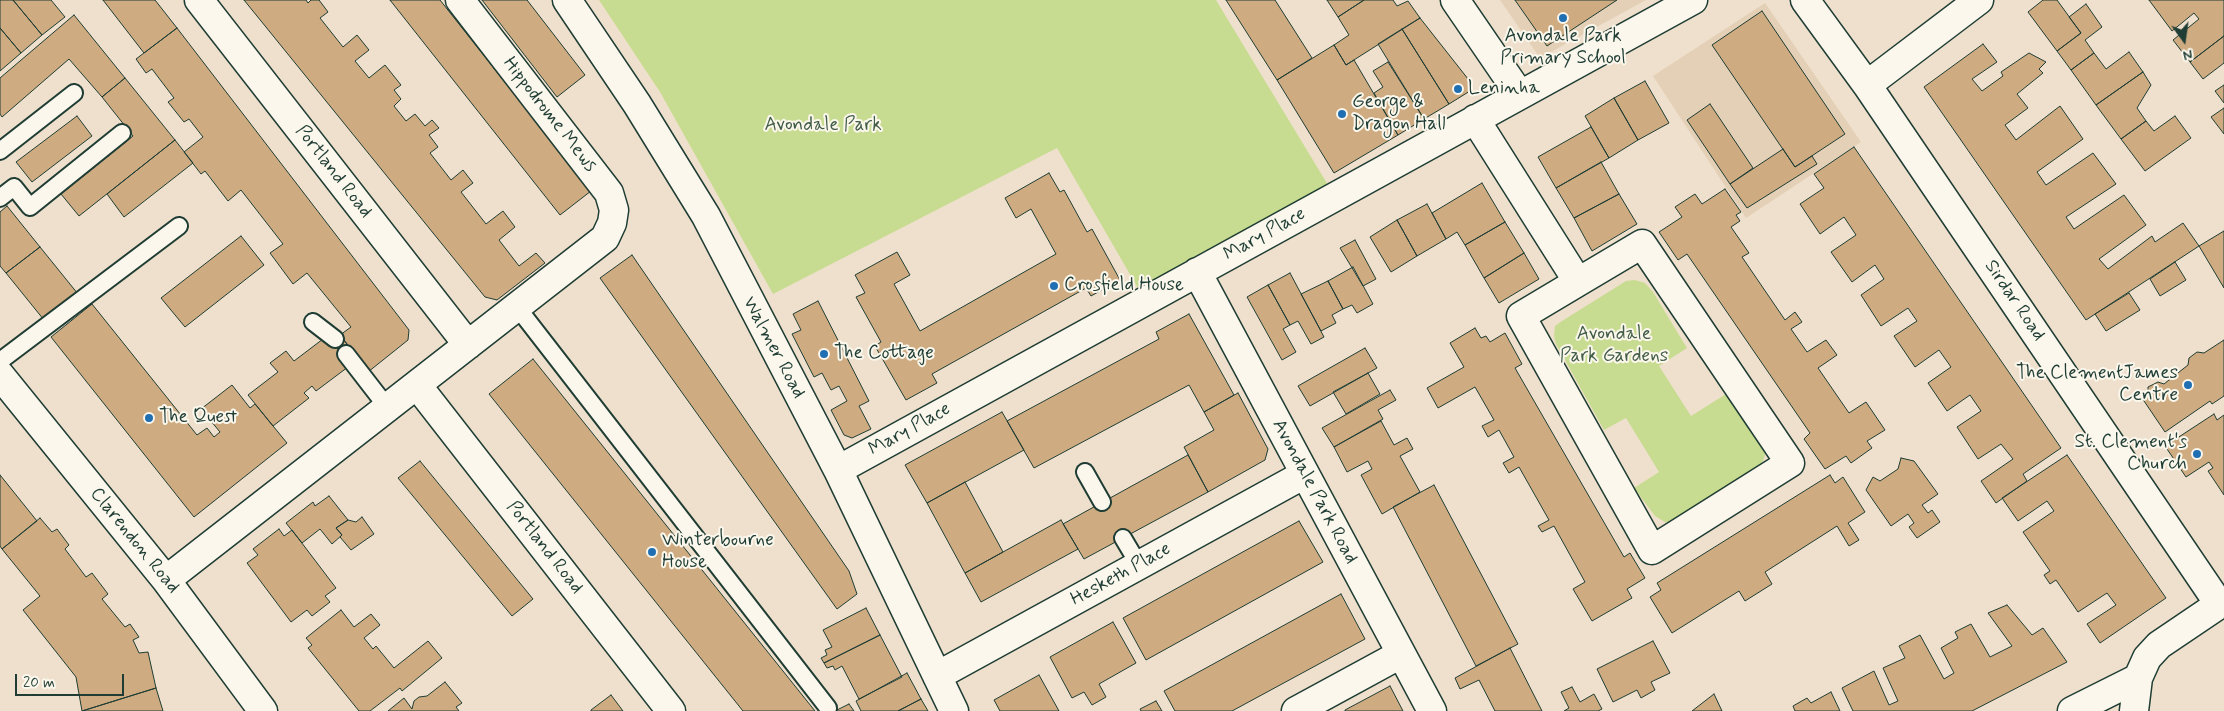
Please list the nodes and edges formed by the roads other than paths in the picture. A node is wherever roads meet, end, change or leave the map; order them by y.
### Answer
1 (199, 0) edge
2 (460, 0) edge
3 (567, 0) edge
4 (1455, 0) edge
5 (1693, 0) edge
6 (1805, 0) edge
7 (1979, 0) edge
8 (1867, 85) junction
9 (74, 93) dead end
10 (1520, 95) junction
11 (1475, 119) junction
12 (122, 133) dead end
13 (0, 151) edge
14 (0, 198) edge
15 (179, 226) dead end
16 (1196, 272) junction
17 (1578, 282) junction
18 (516, 307) junction
19 (313, 322) dead end
20 (335, 339) dead end
21 (468, 345) junction
22 (346, 354) dead end
23 (0, 361) edge
24 (0, 375) edge
25 (417, 385) junction
26 (387, 407) junction
27 (838, 470) junction
28 (1085, 472) dead end
29 (1305, 474) junction
30 (1102, 502) dead end
31 (1123, 538) dead end
32 (1139, 565) junction
33 (166, 580) junction
34 (2221, 602) edge
35 (1401, 654) junction
36 (937, 676) junction
37 (2138, 678) junction
38 (828, 708) dead end
39 (263, 711) edge
40 (671, 711) edge
41 (954, 711) edge
42 (1296, 711) edge
43 (1432, 711) edge
44 (2072, 711) edge
45 (2134, 711) edge

1 - 21 street, Portland Road
2 - 18 street, Hippodrome Mews
3 - 27 street, Walmer Road
4 - 10 street
5 - 10 street, Mary Place
6 - 8 street, Sirdar Road
7 - 8 street
8 - 34 street, Sirdar Road
9 - 13 lane
10 - 11 street, Mary Place
11 - 16 street, Mary Place
11 - 17 street
12 - 14 lane
15 - 23 lane
16 - 27 street, Mary Place
16 - 29 street, Avondale Park Road
17 - 17 street
18 - 21 street
18 - 38 lane
19 - 20 lane
21 - 25 street
22 - 26 lane
24 - 33 street, Clarendon Road
25 - 26 street
25 - 40 street, Portland Road
26 - 33 street
27 - 36 street, Walmer Road
28 - 30 lane
29 - 32 street, Hesketh Place
29 - 35 street, Avondale Park Road
31 - 32 lane
32 - 36 street, Hesketh Place
33 - 39 street, Clarendon Road
34 - 37 street
35 - 42 street
35 - 43 street, Avondale Park Road
36 - 41 street, Walmer Road
37 - 44 street
37 - 45 street

